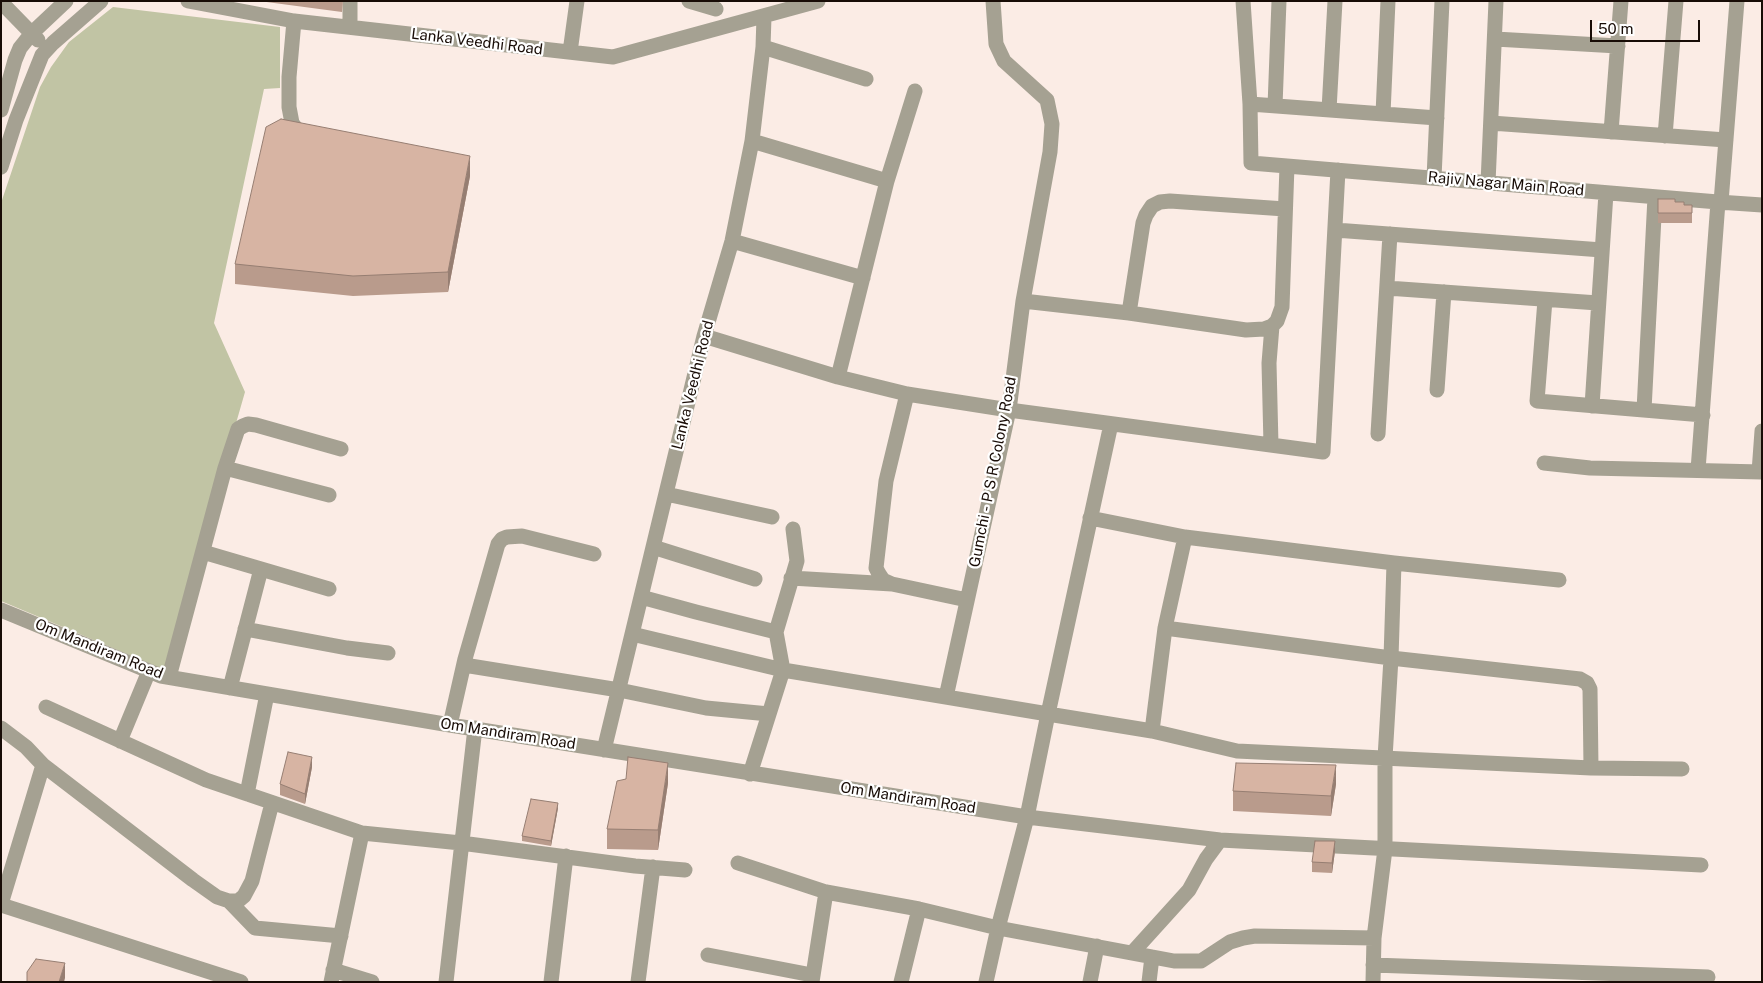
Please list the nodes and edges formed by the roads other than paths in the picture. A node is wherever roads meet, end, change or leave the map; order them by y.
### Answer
1 (66, 1) edge
2 (101, 1) edge
3 (188, 1) edge
4 (350, 1) edge
5 (576, 1) edge
6 (689, 1) edge
7 (818, 1) edge
8 (993, 1) edge
9 (1243, 1) edge
10 (1278, 1) edge
11 (1335, 1) edge
12 (1388, 1) edge
13 (1442, 1) edge
14 (1496, 1) edge
15 (1621, 1) edge
16 (1676, 1) edge
17 (1737, 1) edge
18 (1, 2) edge
19 (717, 5) edge
20 (764, 17) junction
21 (294, 21) junction
22 (350, 27) junction
23 (716, 29) junction
24 (32, 33) junction
25 (1494, 40) junction
26 (1618, 46) junction
27 (763, 47) junction
28 (47, 50) junction
29 (570, 52) junction
30 (866, 79) dead end
31 (915, 91) dead end
32 (1250, 104) junction
33 (1274, 106) junction
34 (1, 110) edge
35 (1329, 110) junction
36 (1383, 114) junction
37 (1437, 118) junction
38 (1491, 123) junction
39 (1611, 132) junction
40 (1665, 136) junction
41 (1726, 140) junction
42 (322, 141) edge
43 (752, 141) junction
44 (1287, 166) junction
45 (1, 167) edge
46 (1338, 170) junction
47 (1434, 178) junction
48 (887, 181) junction
49 (1488, 183) junction
50 (1606, 193) junction
51 (1655, 197) junction
52 (1720, 202) junction
53 (1762, 205) edge
54 (1285, 209) junction
55 (1335, 230) junction
56 (1390, 234) junction
57 (732, 241) junction
58 (1602, 250) junction
59 (863, 278) junction
60 (1387, 288) junction
61 (1444, 292) junction
62 (1022, 300) junction
63 (1545, 300) junction
64 (1598, 304) junction
65 (1129, 313) junction
66 (1272, 326) junction
67 (704, 336) junction
68 (838, 377) junction
69 (1437, 390) dead end
70 (907, 394) junction
71 (1592, 406) junction
72 (1009, 410) junction
73 (1644, 410) junction
74 (1703, 415) junction
75 (1111, 424) junction
76 (1762, 431) edge
77 (1378, 434) dead end
78 (1271, 445) junction
79 (341, 448) dead end
80 (1544, 463) dead end
81 (225, 468) junction
82 (1698, 470) junction
83 (1760, 472) edge
84 (666, 494) junction
85 (329, 495) dead end
86 (772, 517) dead end
87 (1090, 518) junction
88 (793, 529) dead end
89 (1185, 537) junction
90 (653, 547) junction
91 (203, 552) junction
92 (594, 554) dead end
93 (1394, 563) junction
94 (261, 569) junction
95 (791, 578) junction
96 (755, 579) dead end
97 (1559, 580) dead end
98 (892, 584) junction
99 (329, 590) dead end
100 (641, 597) junction
101 (967, 600) junction
102 (1, 610) edge
103 (1165, 628) junction
104 (245, 629) junction
105 (776, 632) junction
106 (632, 634) junction
107 (388, 653) dead end
108 (1392, 658) junction
109 (464, 664) junction
110 (783, 670) junction
111 (149, 671) junction
112 (169, 677) junction
113 (230, 688) junction
114 (619, 690) junction
115 (267, 694) junction
116 (946, 697) junction
117 (46, 707) dead end
118 (769, 714) junction
119 (1048, 714) junction
120 (450, 725) junction
121 (1, 728) edge
122 (475, 728) junction
123 (1152, 731) junction
124 (120, 741) junction
125 (604, 750) junction
126 (1386, 758) junction
127 (43, 765) junction
128 (1591, 768) junction
129 (1682, 769) dead end
130 (750, 774) junction
131 (247, 794) junction
132 (272, 803) junction
133 (1027, 817) junction
134 (362, 833) junction
135 (1220, 840) junction
136 (461, 843) junction
137 (1384, 849) junction
138 (566, 856) junction
139 (738, 863) dead end
140 (1701, 865) dead end
141 (653, 867) junction
142 (685, 870) dead end
143 (826, 892) junction
144 (229, 901) junction
145 (1, 904) edge
146 (919, 909) junction
147 (998, 928) junction
148 (341, 936) junction
149 (1374, 938) junction
150 (1097, 946) junction
151 (1132, 953) junction
152 (708, 955) dead end
153 (1152, 957) junction
154 (1373, 965) junction
155 (332, 976) edge
156 (1708, 977) dead end
157 (812, 978) edge
158 (242, 982) edge
159 (372, 982) edge
160 (446, 982) edge
161 (551, 982) edge
162 (638, 982) edge
163 (901, 982) edge
164 (986, 982) edge
165 (1090, 982) edge
166 (1149, 982) edge
167 (1372, 982) edge

1 - 24 street
2 - 28 street
3 - 21 street, Lanka Veedhi Road
4 - 22 street
5 - 29 street
6 - 19 street
7 - 20 street, Lanka Veedhi Road
8 - 62 street, Gumchi - P S R Colony Road
9 - 32 street
10 - 33 street
11 - 35 street
12 - 36 street
13 - 37 street
14 - 25 street
15 - 26 street
16 - 40 street
17 - 41 street
18 - 24 street
19 - 23 street
20 - 23 street, Lanka Veedhi Road
20 - 27 street, Lanka Veedhi Road
21 - 22 street, Lanka Veedhi Road
21 - 42 street
22 - 29 street, Lanka Veedhi Road
23 - 29 street, Lanka Veedhi Road
24 - 28 street
24 - 34 street
25 - 26 street
25 - 38 street
26 - 39 street
27 - 30 street
27 - 43 street, Lanka Veedhi Road
28 - 45 street
31 - 48 street
32 - 33 street
32 - 44 street, Rajiv Nagar Main Road
33 - 35 street
35 - 36 street
36 - 37 street
37 - 47 street
38 - 39 street
38 - 49 street
39 - 40 street
40 - 41 street
41 - 52 street
43 - 48 street
43 - 57 street, Lanka Veedhi Road
44 - 46 street, Rajiv Nagar Main Road
44 - 54 street
46 - 47 street, Rajiv Nagar Main Road
46 - 55 street
47 - 49 street, Rajiv Nagar Main Road
48 - 59 street
49 - 50 street, Rajiv Nagar Main Road
50 - 51 street, Rajiv Nagar Main Road
50 - 58 street
51 - 52 street, Rajiv Nagar Main Road
51 - 73 street
52 - 53 street, Rajiv Nagar Main Road
52 - 74 street
54 - 65 street
54 - 66 street
55 - 56 street
55 - 78 street
56 - 58 street
56 - 60 street
57 - 59 street
57 - 67 street, Lanka Veedhi Road
58 - 64 street
59 - 68 street
60 - 61 street
60 - 77 street
61 - 63 street
61 - 69 street
62 - 65 street
62 - 72 street, Gumchi - P S R Colony Road
63 - 64 street
63 - 71 street
64 - 71 street
65 - 66 street
66 - 78 street
67 - 68 street
67 - 84 street, Lanka Veedhi Road
68 - 70 street
70 - 72 street
70 - 98 street
71 - 73 street
72 - 75 street
72 - 101 street, Gumchi - P S R Colony Road
73 - 74 street
74 - 82 street
75 - 78 street
75 - 87 street
76 - 83 street
79 - 81 street
80 - 82 street
81 - 85 street
81 - 91 street
82 - 83 street
84 - 86 street
84 - 90 street, Lanka Veedhi Road
87 - 89 street
87 - 119 street
88 - 95 street
89 - 93 street
89 - 103 street
90 - 96 street
90 - 100 street, Lanka Veedhi Road
91 - 94 street
91 - 112 street
92 - 109 street
93 - 97 street
93 - 108 street
94 - 99 street
94 - 104 street
95 - 98 street
95 - 105 street
98 - 101 street
100 - 105 street
100 - 106 street, Lanka Veedhi Road
101 - 116 street, Gumchi - P S R Colony Road
102 - 111 street, Om Mandiram Road
103 - 108 street
103 - 123 street
104 - 107 street
104 - 113 street
105 - 110 street
106 - 110 street
106 - 114 street, Lanka Veedhi Road
108 - 126 street
108 - 128 street
109 - 114 street
109 - 120 street
110 - 116 street
110 - 118 street
111 - 112 street, Om Mandiram Road
111 - 124 street
112 - 113 street, Om Mandiram Road
113 - 115 street, Om Mandiram Road
114 - 118 street
114 - 125 street, Lanka Veedhi Road
115 - 120 street, Om Mandiram Road
115 - 131 street
116 - 119 street
117 - 124 street
118 - 130 street
119 - 123 street
119 - 133 street
120 - 122 street, Om Mandiram Road
121 - 127 street
122 - 125 street, Om Mandiram Road
122 - 136 street
123 - 126 street
124 - 131 street
125 - 130 street, Om Mandiram Road
126 - 128 street
126 - 137 street
127 - 144 street
127 - 145 street
128 - 129 street
130 - 133 street, Om Mandiram Road
131 - 132 street
132 - 134 street
132 - 144 street
133 - 135 street, Om Mandiram Road
133 - 147 street
134 - 136 street
134 - 148 street
135 - 137 street, Om Mandiram Road
135 - 151 street
136 - 138 street
136 - 160 street
137 - 140 street, Om Mandiram Road
137 - 149 street
138 - 141 street
138 - 161 street
139 - 143 street
141 - 142 street
141 - 162 street
143 - 146 street
143 - 157 street
144 - 148 street
145 - 158 street
146 - 147 street
146 - 163 street
147 - 150 street
147 - 164 street
148 - 155 street
149 - 153 street
149 - 154 street
150 - 151 street
150 - 165 street
151 - 153 street
152 - 157 street
153 - 166 street
154 - 156 street
154 - 167 street
155 - 159 street

